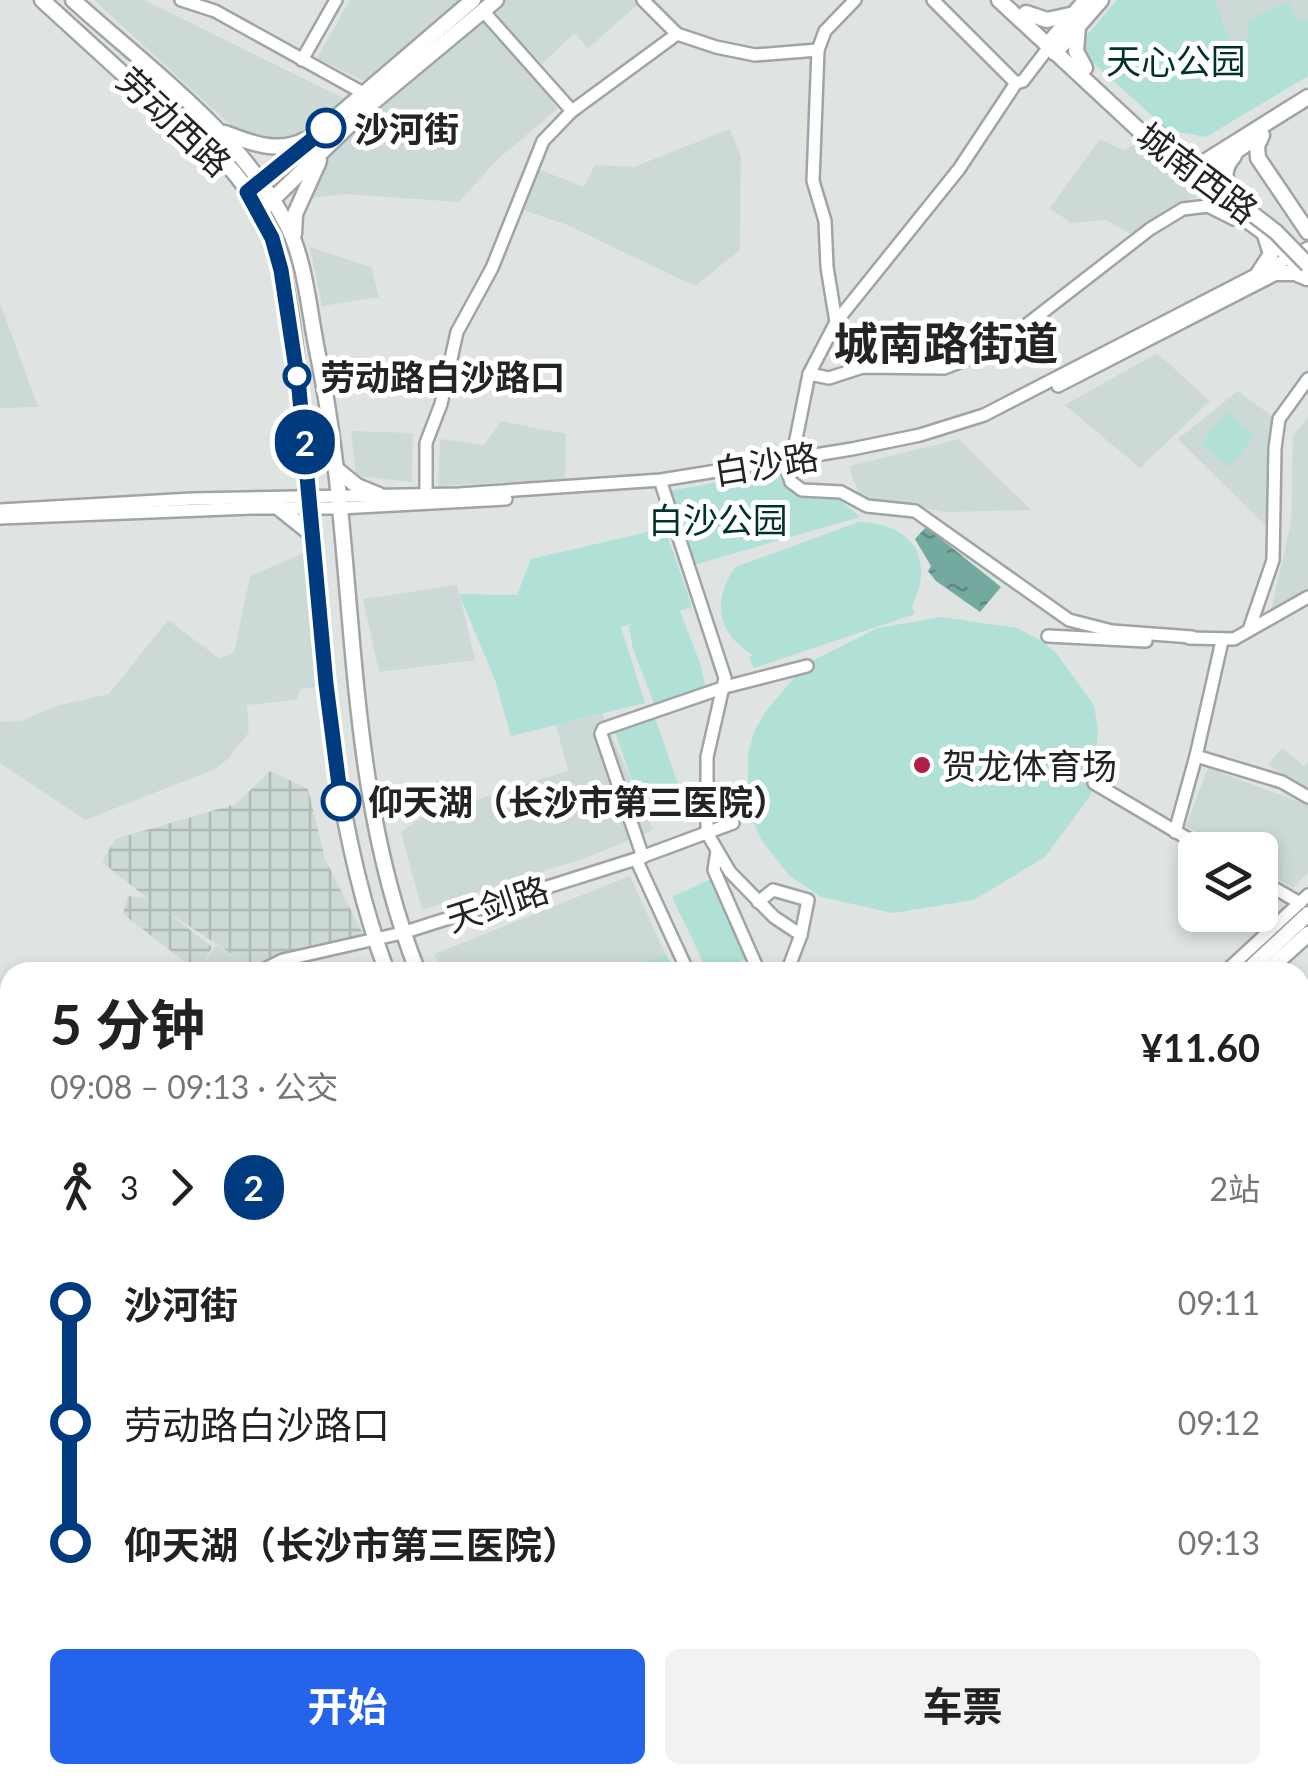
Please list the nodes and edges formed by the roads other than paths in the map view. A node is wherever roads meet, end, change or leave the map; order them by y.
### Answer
1 (42, 0) edge
2 (74, 0) edge
3 (180, 0) edge
4 (336, 0) edge
5 (496, 0) edge
6 (855, 0) edge
7 (933, 0) edge
8 (999, 0) edge
9 (1011, 0) edge
10 (1086, 0) edge
11 (1101, 0) edge
12 (649, 2) edge
13 (479, 6) edge
14 (1026, 13) junction
15 (1076, 20) junction
16 (676, 34) junction
17 (1053, 46) junction
18 (818, 50) junction
19 (302, 60) junction
20 (1085, 68) junction
21 (1016, 83) junction
22 (364, 94) junction
23 (1308, 97) edge
24 (1308, 106) edge
25 (572, 112) junction
26 (1267, 130) junction
27 (224, 133) junction
28 (326, 137) junction
29 (1173, 147) junction
30 (1232, 151) junction
31 (1193, 173) junction
32 (261, 183) junction
33 (247, 192) junction
34 (1230, 193) junction
35 (272, 201) junction
36 (259, 210) junction
37 (1306, 228) edge
38 (1266, 237) junction
39 (294, 240) junction
40 (1303, 258) edge
41 (1278, 273) junction
42 (1258, 274) junction
43 (1308, 278) edge
44 (836, 322) junction
45 (809, 374) junction
46 (1308, 380) edge
47 (789, 463) junction
48 (307, 465) junction
49 (336, 468) junction
50 (662, 486) junction
51 (379, 495) junction
52 (426, 495) junction
53 (311, 501) junction
54 (282, 502) junction
55 (339, 502) junction
56 (364, 507) junction
57 (0, 510) edge
58 (0, 518) edge
59 (314, 536) junction
60 (342, 536) junction
61 (1308, 597) edge
62 (1249, 630) junction
63 (1048, 636) dead end
64 (1192, 637) junction
65 (1222, 641) junction
66 (807, 666) dead end
67 (726, 688) junction
68 (1196, 756) junction
69 (1094, 783) dead end
70 (1308, 797) edge
71 (733, 824) dead end
72 (1175, 832) junction
73 (707, 833) junction
74 (1178, 834) edge
75 (717, 851) junction
76 (639, 858) junction
77 (1278, 889) edge
78 (758, 902) junction
79 (1306, 904) edge
80 (402, 933) junction
81 (1308, 934) edge
82 (801, 935) junction
83 (375, 940) junction
84 (277, 962) edge
85 (384, 962) edge
86 (414, 962) edge
87 (684, 962) edge
88 (755, 962) edge
89 (791, 962) edge
90 (1237, 962) edge
91 (1255, 962) edge
92 (1277, 962) edge

1 - 33 main road, 劳动西路
2 - 27 main road, 劳动西路
3 - 19 street
4 - 19 street
5 - 13 main road
6 - 18 street
7 - 21 street
8 - 17 main road, 城南西路
9 - 14 main road, 城南西路
10 - 15 main road
11 - 15 main road
12 - 16 street
13 - 22 main road
13 - 25 street
13 - 28 main road
14 - 15 main road
14 - 17 main road, 城南西路
15 - 17 main road
15 - 20 main road
16 - 18 street
16 - 25 street
17 - 20 main road, 城南西路
17 - 21 street
17 - 31 main road, 城南西路
18 - 44 street
19 - 22 street
20 - 29 main road, 城南西路
21 - 44 street
22 - 28 main road
23 - 30 main road
24 - 26 main road
25 - 52 street
26 - 30 main road
26 - 37 main road
27 - 28 main road
27 - 32 main road, 劳动西路
28 - 32 main road
28 - 35 main road
28 - 39 main road
29 - 30 main road
29 - 31 main road, 城南西路
30 - 31 main road
30 - 34 main road
31 - 34 main road, 城南西路
31 - 38 main road
32 - 33 main road
32 - 35 main road, 劳动西路
33 - 36 main road, 劳动西路
34 - 40 main road, 城南西路, bridge
35 - 36 main road
35 - 39 main road, 劳动西路
36 - 48 main road, 劳动西路
38 - 40 main road
38 - 42 main road
38 - 45 street
39 - 49 main road, 劳动西路
40 - 41 street, 白沙路
40 - 42 street, 白沙路
40 - 43 main road
41 - 43 main road
41 - 47 street, 白沙路
42 - 47 street, 白沙路
44 - 45 street
45 - 47 street
46 - 62 street
47 - 50 street, 白沙路
47 - 52 street, 白沙路
47 - 64 street
48 - 53 main road, 劳动西路
48 - 54 street
49 - 51 main road
49 - 55 main road, 劳动西路
50 - 56 street, 白沙路
50 - 67 street
51 - 52 street, 白沙路
51 - 55 street, 白沙路
53 - 54 street, 白沙路
53 - 55 street, 白沙路
53 - 59 main road, 劳动西路
54 - 57 street, 白沙路
54 - 58 street, 白沙路
54 - 59 main road
55 - 56 street, 白沙路
55 - 60 main road, 劳动西路
56 - 60 street
59 - 83 main road, 劳动西路
60 - 80 main road, 劳动西路
61 - 62 street
62 - 65 street
63 - 64 street
64 - 65 street
65 - 68 street
66 - 67 street
67 - 73 street
67 - 76 street
68 - 70 street
68 - 72 street
69 - 72 street
71 - 73 street, 天剑路
72 - 74 street
73 - 75 street
73 - 76 street, 天剑路
75 - 78 street
75 - 88 street
76 - 80 street, 天剑路
76 - 87 street
77 - 79 street
78 - 82 street
78 - 82 street
79 - 90 street
79 - 91 main road
80 - 83 street, 天剑路
80 - 86 main road, 劳动西路
81 - 92 main road
82 - 89 street
83 - 84 street, 天剑路
83 - 85 main road, 劳动西路

